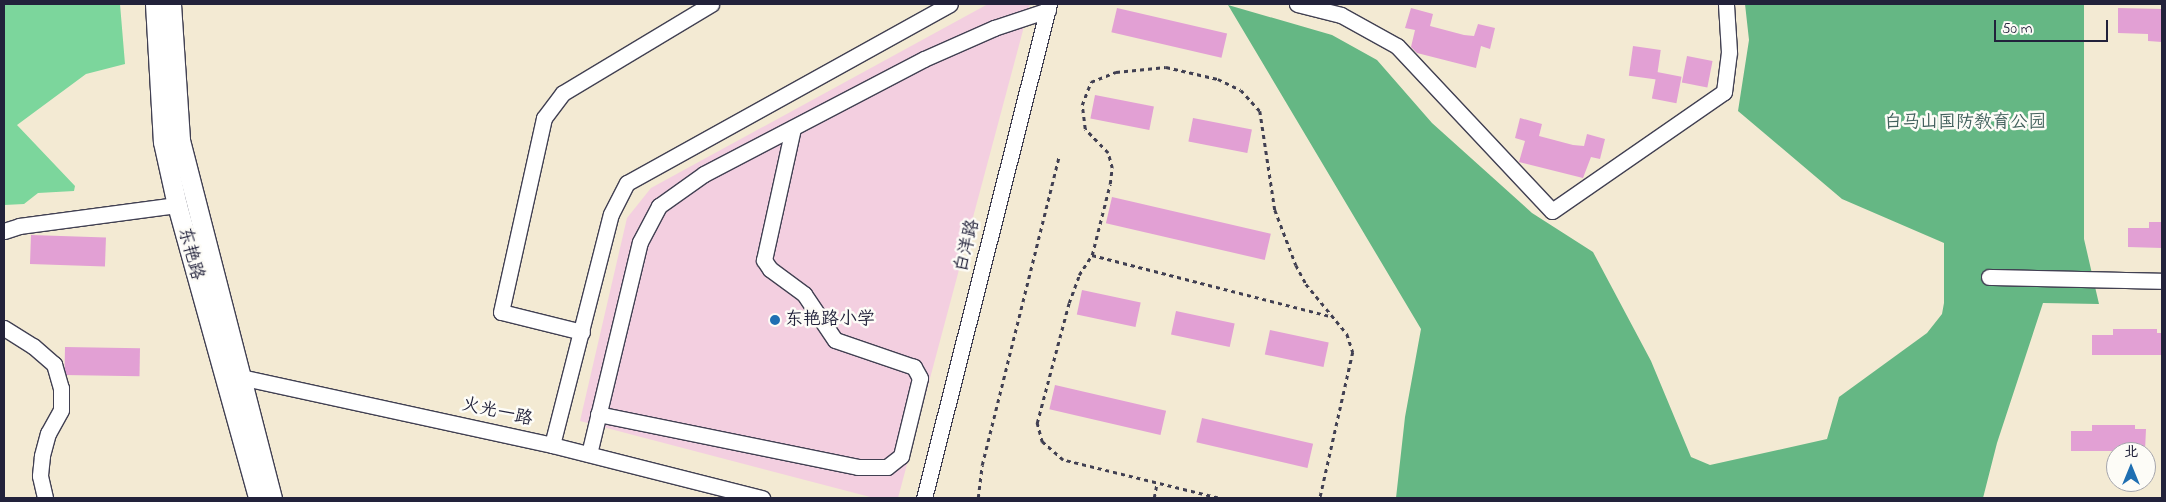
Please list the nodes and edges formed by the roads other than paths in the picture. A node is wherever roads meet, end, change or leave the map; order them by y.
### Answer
1 (154, 4) edge
2 (171, 4) edge
3 (711, 4) edge
4 (950, 4) edge
5 (1298, 4) edge
6 (1726, 4) edge
7 (1049, 7) edge
8 (793, 128) junction
9 (177, 205) junction
10 (4, 231) edge
11 (1989, 277) dead end
12 (2162, 281) edge
13 (4, 328) edge
14 (582, 332) junction
15 (232, 375) junction
16 (598, 414) junction
17 (552, 445) junction
18 (589, 454) junction
19 (45, 498) edge
20 (258, 498) edge
21 (272, 498) edge
22 (762, 498) edge
23 (924, 498) edge

1 - 9 main road, 东艳路
2 - 15 main road, 东艳路
3 - 14 street
4 - 14 street
5 - 6 street
7 - 8 street
7 - 23 street, 白洋路
8 - 16 street
8 - 16 street
9 - 10 street
9 - 15 main road, 东艳路
11 - 12 street
13 - 19 street
14 - 17 street
15 - 17 street, 火光一路
15 - 20 main road, 东艳路
15 - 21 main road, 东艳路
16 - 18 street
17 - 18 street, 火光一路
18 - 22 street, 火光一路

